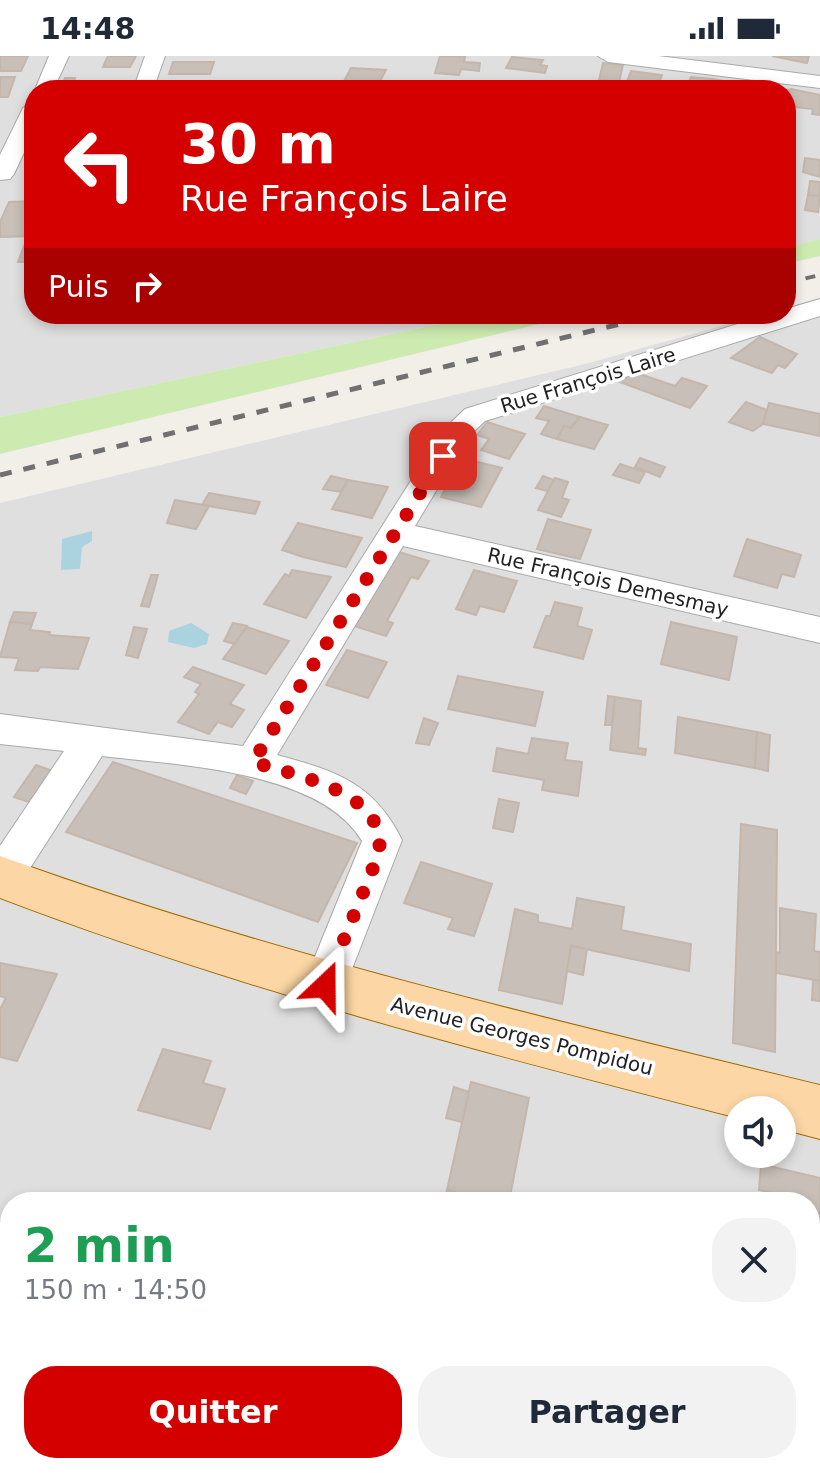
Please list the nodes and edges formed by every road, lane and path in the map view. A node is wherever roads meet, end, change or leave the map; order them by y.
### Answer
1 (59, 56) edge
2 (155, 56) edge
3 (608, 56) edge
4 (48, 80) edge
5 (147, 80) edge
6 (820, 82) edge
7 (24, 129) edge
8 (2, 174) edge
9 (820, 307) edge
10 (796, 315) edge
11 (766, 324) edge
12 (396, 533) junction
13 (820, 630) edge
14 (0, 729) edge
15 (92, 740) junction
16 (253, 762) junction
17 (1, 877) edge
18 (325, 986) junction
19 (820, 1112) edge

1 - 4 street
2 - 5 street
3 - 6 street
7 - 8 street
9 - 10 street, Rue François Laire
11 - 12 street, Rue François Laire
12 - 13 street, Rue François Demesmay
12 - 16 street, Rue François Laire
14 - 15 street
15 - 16 street
15 - 17 street
16 - 18 street
17 - 18 main road, Avenue Georges Pompidou
18 - 19 main road, Avenue Georges Pompidou

